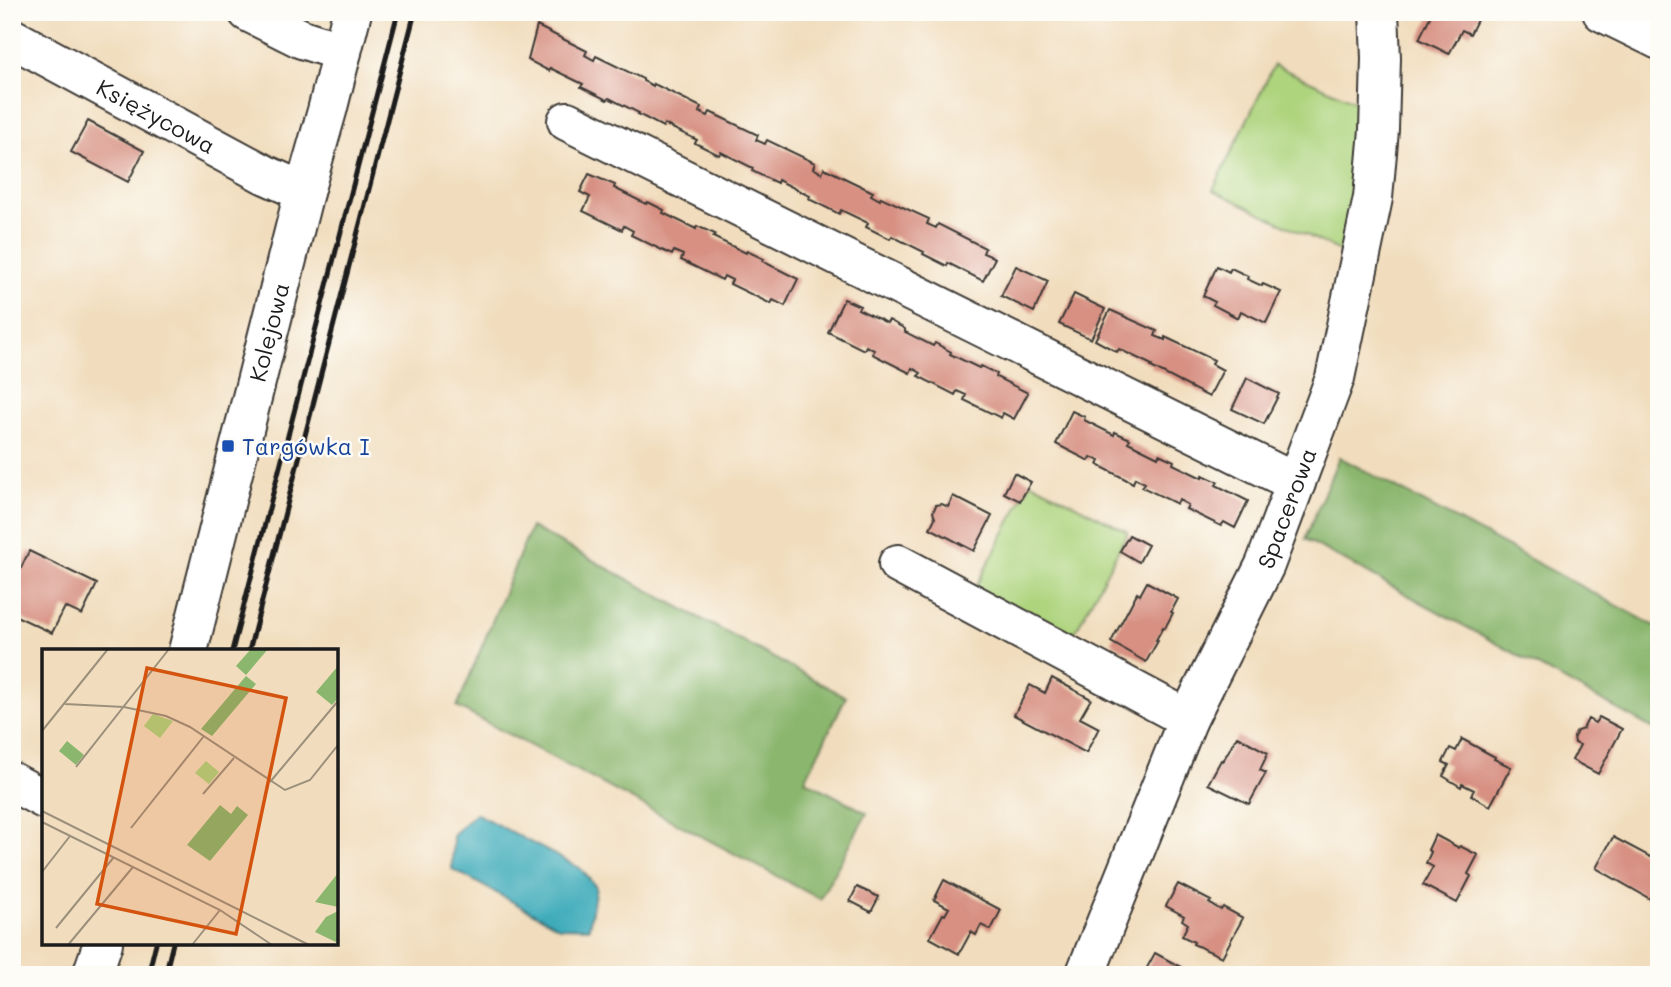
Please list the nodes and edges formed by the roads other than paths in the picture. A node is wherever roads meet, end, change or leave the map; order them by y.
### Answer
1 (248, 12) edge
2 (352, 12) edge
3 (1379, 12) edge
4 (1602, 12) edge
5 (12, 38) edge
6 (1659, 40) edge
7 (342, 52) junction
8 (567, 121) dead end
9 (304, 192) junction
10 (1296, 483) junction
11 (898, 564) dead end
12 (189, 649) edge
13 (1188, 719) junction
14 (12, 782) edge
15 (42, 798) edge
16 (102, 945) edge
17 (92, 975) edge
18 (1085, 975) edge

1 - 7 street
2 - 7 street, Kolejowa
3 - 10 street, Spacerowa
4 - 6 street
5 - 9 street, Księżycowa
7 - 9 street, Kolejowa
8 - 10 street
9 - 12 street, Kolejowa
10 - 13 street, Spacerowa
11 - 13 street
13 - 18 street, Spacerowa
14 - 15 street
16 - 17 street

